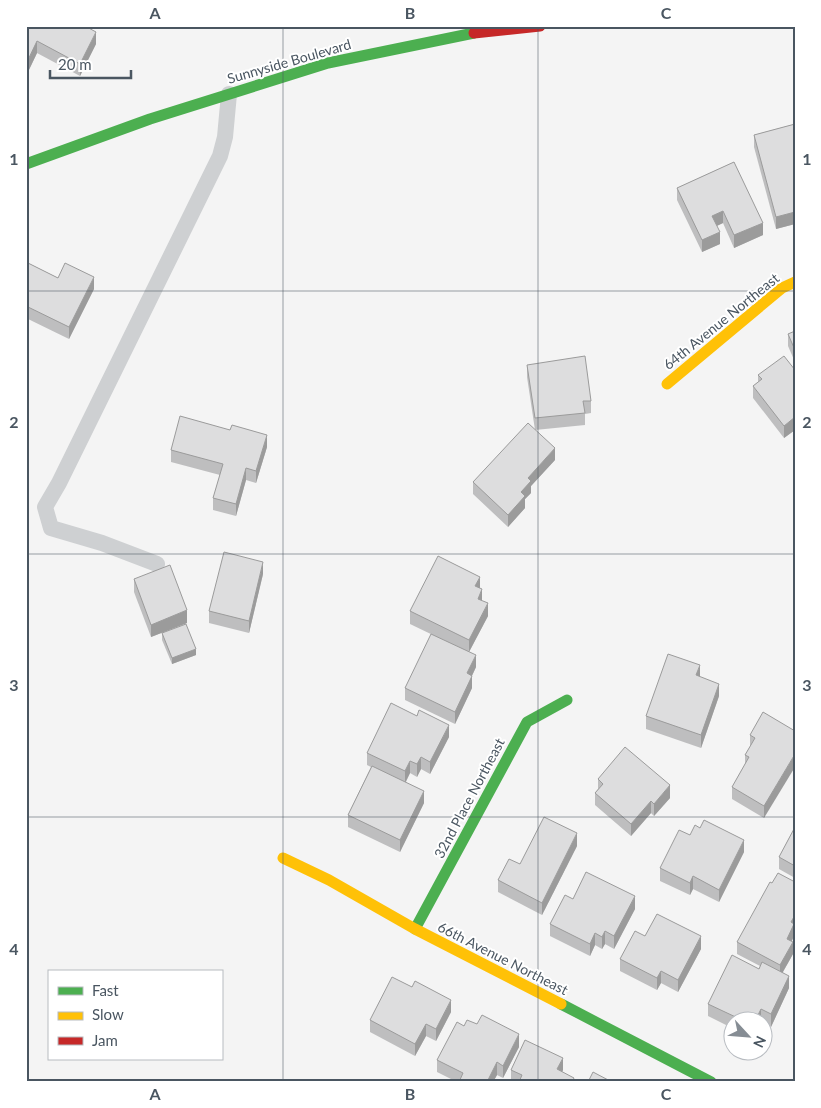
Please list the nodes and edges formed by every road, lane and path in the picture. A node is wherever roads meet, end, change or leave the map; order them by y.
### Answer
1 (540, 26) edge
2 (229, 94) junction
3 (26, 164) edge
4 (795, 282) edge
5 (667, 384) dead end
6 (157, 564) dead end
7 (567, 700) dead end
8 (283, 858) dead end
9 (415, 929) junction
10 (711, 1082) edge

1 - 2 street, Sunnyside Boulevard
2 - 3 street, Sunnyside Boulevard
2 - 6 lane
4 - 5 street, 64th Avenue Northeast
7 - 9 street, 32nd Place Northeast
8 - 9 street, 66th Avenue Northeast
9 - 10 street, 66th Avenue Northeast

